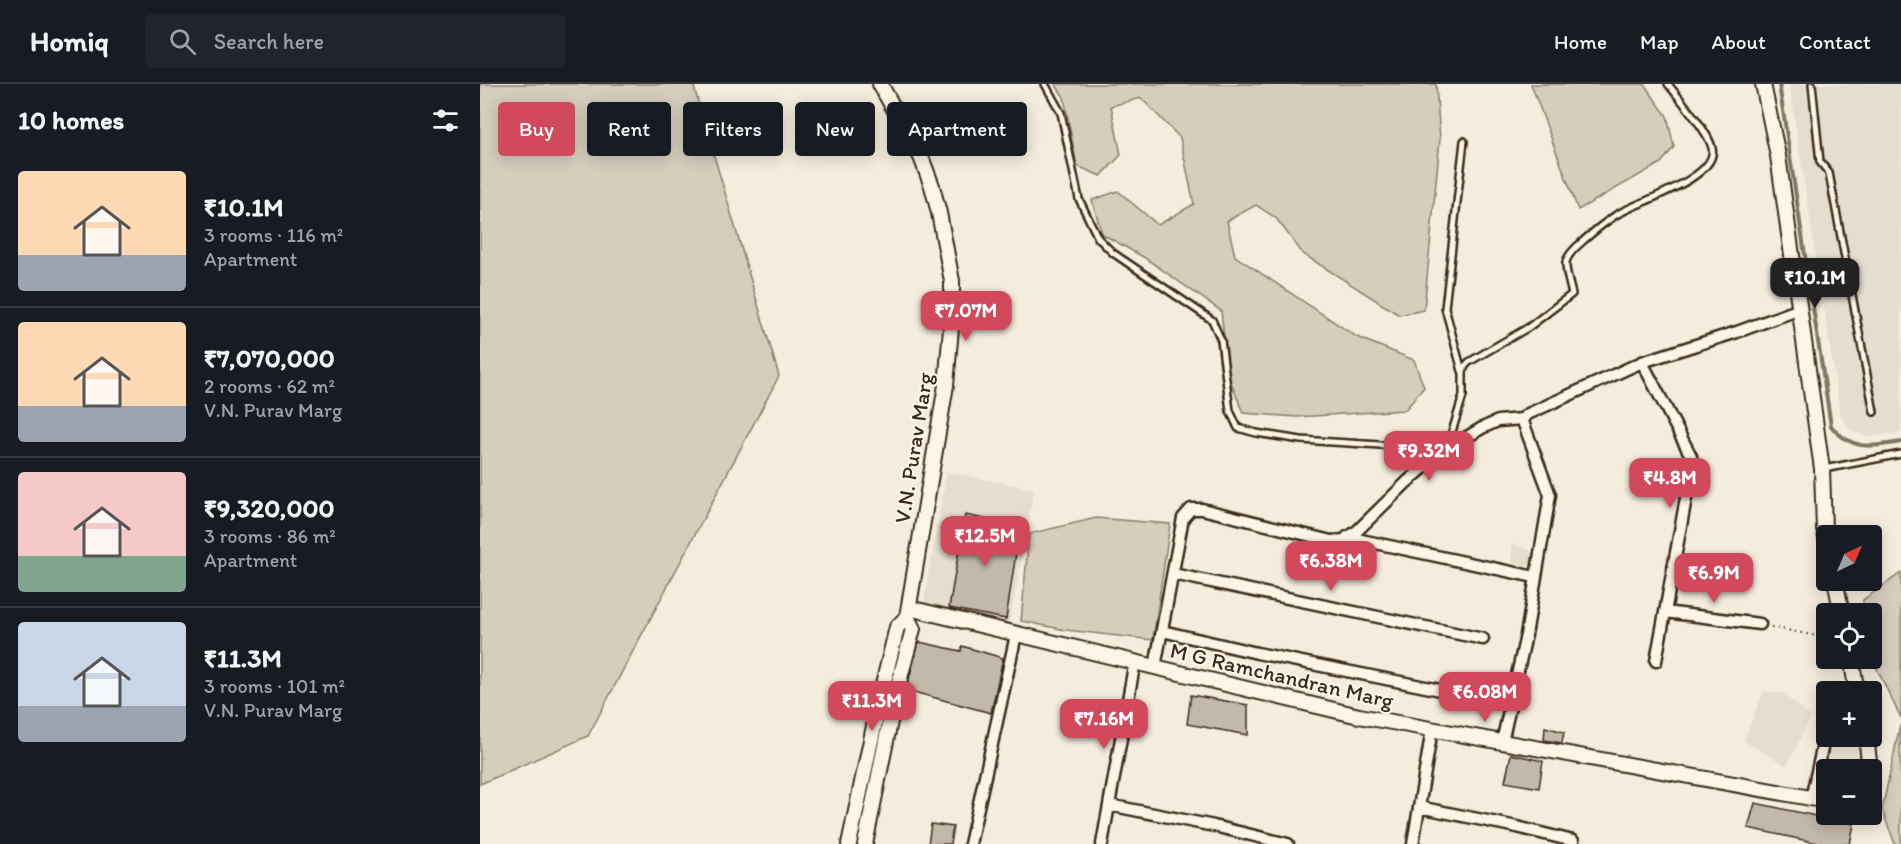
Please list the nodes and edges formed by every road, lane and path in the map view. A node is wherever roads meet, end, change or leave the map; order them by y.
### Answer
1 (880, 84) edge
2 (1045, 84) edge
3 (1668, 84) edge
4 (1763, 84) edge
5 (1812, 84) edge
6 (1464, 141) dead end
7 (1800, 309) junction
8 (1642, 362) junction
9 (1463, 372) junction
10 (1874, 412) dead end
11 (1522, 419) junction
12 (1901, 454) edge
13 (1822, 469) junction
14 (1824, 525) edge
15 (1347, 537) junction
16 (1173, 574) junction
17 (1535, 577) junction
18 (908, 612) junction
19 (1665, 612) junction
20 (1760, 624) joint
21 (1162, 631) junction
22 (1016, 635) junction
23 (1816, 636) edge
24 (1483, 639) dead end
25 (1135, 661) junction
26 (1656, 661) dead end
27 (1155, 667) junction
28 (881, 693) junction
29 (896, 697) junction
30 (1480, 698) dead end
31 (1432, 729) junction
32 (1502, 742) junction
33 (1822, 747) edge
34 (1811, 799) junction
35 (1816, 800) edge
36 (1109, 805) junction
37 (1419, 807) junction
38 (857, 811) junction
39 (871, 814) junction
40 (1573, 841) dead end
41 (849, 844) edge
42 (865, 844) edge
43 (970, 844) edge
44 (1102, 844) edge
45 (1288, 844) edge
46 (1413, 844) edge

1 - 18 street, V.N. Purav Marg
2 - 9 lane
3 - 9 lane
4 - 7 street
5 - 10 lane
6 - 9 lane
7 - 8 street
7 - 13 street
8 - 11 street
8 - 19 street
11 - 15 street
11 - 17 street
12 - 13 lane
13 - 14 street
15 - 16 street
15 - 17 street
16 - 21 street
16 - 24 street
17 - 32 street
18 - 22 street, M G Ramchandran Marg
18 - 28 street, V.N. Purav Marg
18 - 29 street, V.N. Purav Marg
19 - 20 street
19 - 26 street
20 - 23 path
21 - 27 street
21 - 30 street
22 - 25 street, M G Ramchandran Marg
22 - 43 street
25 - 27 street, M G Ramchandran Marg
25 - 36 street
27 - 31 street, M G Ramchandran Marg
28 - 29 street
28 - 38 street, V.N. Purav Marg
29 - 39 street, V.N. Purav Marg
31 - 32 street, M G Ramchandran Marg
31 - 37 street
32 - 34 street, M G Ramchandran Marg
33 - 34 street
34 - 35 street, M G Ramchandran Marg
36 - 44 street
36 - 45 street
37 - 40 street
37 - 46 street
38 - 39 street
38 - 41 street, V.N. Purav Marg
39 - 42 street, V.N. Purav Marg

